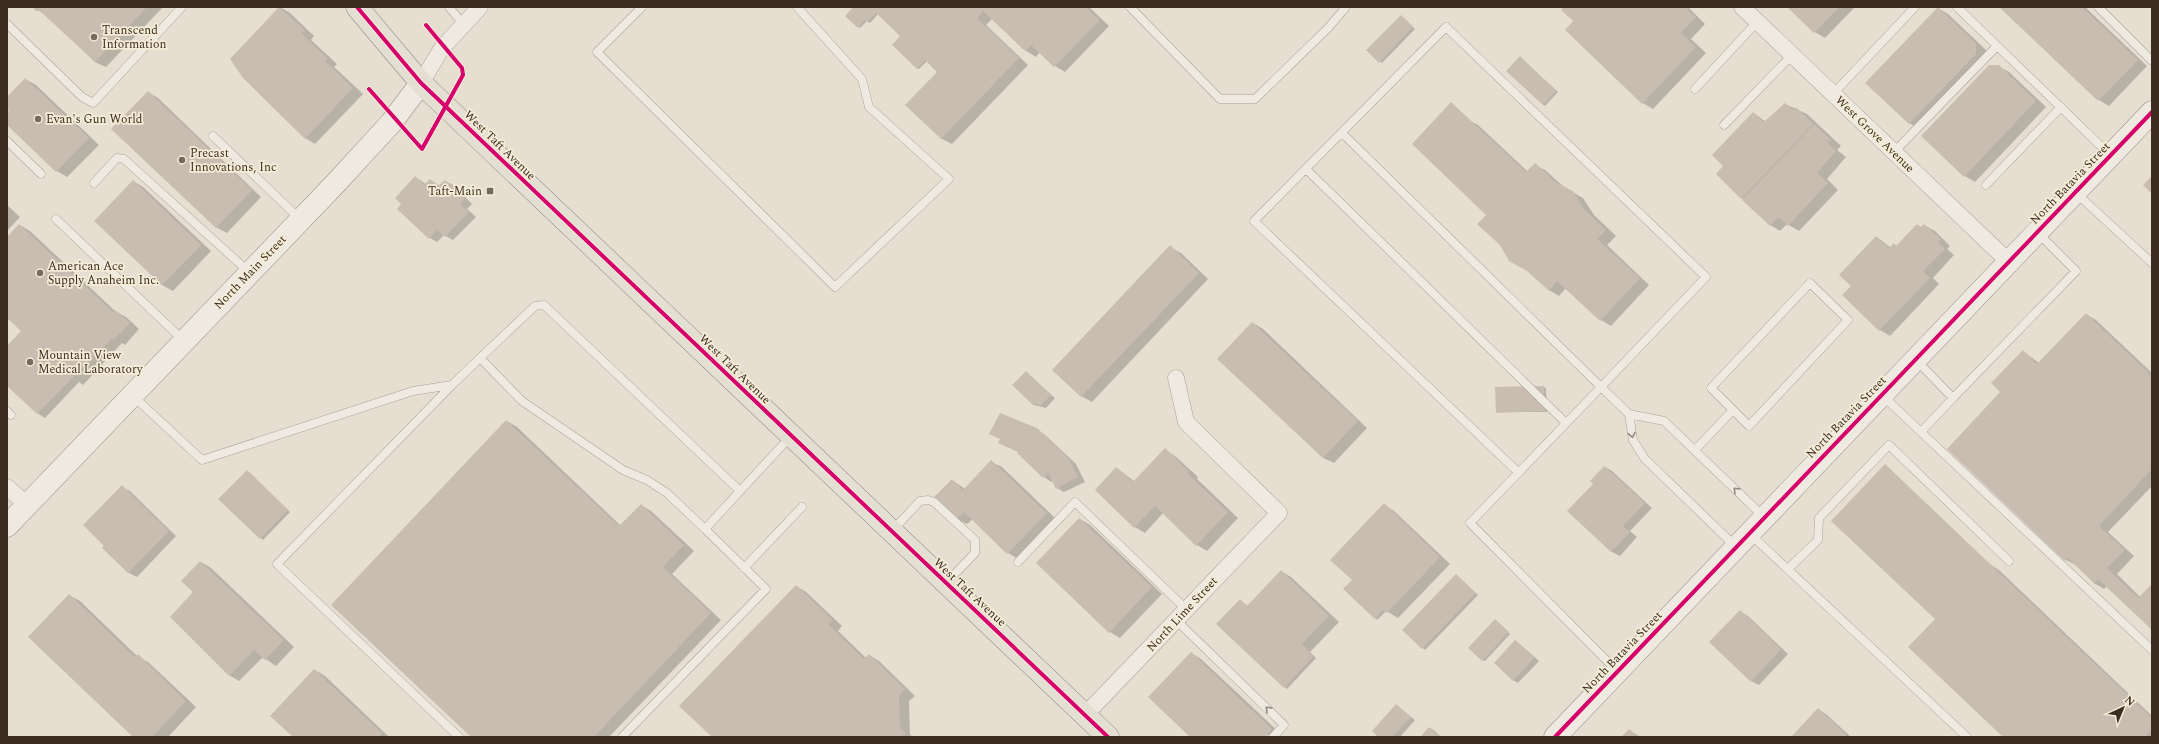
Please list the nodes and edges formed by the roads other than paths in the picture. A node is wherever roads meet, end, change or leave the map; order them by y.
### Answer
1 (182, 7) edge
2 (357, 7) edge
3 (449, 7) edge
4 (480, 7) edge
5 (642, 7) edge
6 (797, 7) edge
7 (1130, 7) edge
8 (1346, 7) edge
9 (1742, 7) edge
10 (1915, 7) edge
11 (1957, 7) edge
12 (2098, 7) edge
13 (1757, 22) junction
14 (7, 24) edge
15 (464, 25) junction
16 (1997, 46) junction
17 (1792, 54) junction
18 (2152, 60) edge
19 (421, 83) junction
20 (1695, 89) dead end
21 (1833, 94) junction
22 (2061, 107) junction
23 (2152, 112) edge
24 (1724, 125) dead end
25 (1342, 133) junction
26 (213, 136) dead end
27 (7, 141) edge
28 (1894, 152) junction
29 (2111, 155) junction
30 (1306, 169) junction
31 (41, 174) dead end
32 (94, 183) dead end
33 (1986, 186) dead end
34 (2075, 192) junction
35 (56, 219) dead end
36 (301, 219) junction
37 (2037, 232) junction
38 (2009, 262) junction
39 (2152, 263) edge
40 (249, 273) junction
41 (184, 341) junction
42 (480, 358) junction
43 (1915, 360) junction
44 (1176, 378) dead end
45 (452, 386) junction
46 (1601, 387) junction
47 (132, 395) junction
48 (1882, 395) junction
49 (1953, 398) junction
50 (1733, 410) junction
51 (1629, 414) junction
52 (1566, 423) junction
53 (1921, 432) junction
54 (791, 436) junction
55 (1695, 450) junction
56 (1519, 473) junction
57 (7, 487) edge
58 (740, 491) junction
59 (26, 504) junction
60 (802, 507) dead end
61 (1764, 518) junction
62 (7, 526) edge
63 (705, 529) junction
64 (891, 532) junction
65 (1743, 540) junction
66 (2010, 561) dead end
67 (1018, 562) dead end
68 (744, 568) junction
69 (1788, 570) junction
70 (946, 584) junction
71 (1181, 614) junction
72 (2152, 650) edge
73 (1617, 671) junction
74 (1085, 716) junction
75 (459, 737) edge
76 (622, 737) edge
77 (1108, 737) edge
78 (1273, 737) edge
79 (1555, 737) edge
80 (1967, 737) edge

1 - 14 lane
2 - 19 main road, West Taft Avenue
3 - 15 lane
4 - 15 street, North Main Street
5 - 6 lane
7 - 8 lane
9 - 13 street, West Grove Avenue
10 - 21 lane
11 - 16 lane
12 - 18 lane
13 - 17 street, West Grove Avenue
13 - 20 lane
15 - 19 street, North Main Street
16 - 22 lane
16 - 28 lane
17 - 21 street, West Grove Avenue
17 - 24 lane
19 - 36 main road, North Main Street
19 - 54 main road, West Taft Avenue
21 - 28 street, West Grove Avenue
22 - 29 lane
22 - 33 lane
23 - 29 main road, North Batavia Street
25 - 30 lane
25 - 46 lane
25 - 46 lane
26 - 36 lane
27 - 31 lane
28 - 38 street, West Grove Avenue
29 - 34 main road, North Batavia Street
30 - 52 lane
30 - 56 lane
32 - 40 lane
34 - 37 main road, North Batavia Street
34 - 39 lane
35 - 41 lane
36 - 40 main road, North Main Street
37 - 38 main road, North Batavia Street
37 - 49 lane
38 - 43 main road, North Batavia Street
40 - 41 main road, North Main Street
41 - 47 main road, North Main Street
42 - 45 lane
42 - 58 lane
42 - 63 lane
43 - 48 main road, North Batavia Street
43 - 49 lane
44 - 71 street, North Lime Street
45 - 47 lane
45 - 75 lane
46 - 51 lane
46 - 52 lane
47 - 59 main road, North Main Street
48 - 53 lane
48 - 61 main road, North Batavia Street
49 - 53 lane
50 - 50 lane
50 - 55 lane
51 - 55 lane
51 -> 65 lane
52 - 56 lane
53 - 72 lane
54 - 58 lane
54 - 64 main road, West Taft Avenue
61 -> 55 lane
56 - 73 lane
57 - 59 street
58 - 63 lane
59 - 62 main road, North Main Street
60 - 68 lane
61 - 65 main road, North Batavia Street
63 - 68 lane
64 - 70 main road, West Taft Avenue
64 - 70 lane
65 - 69 lane
65 - 73 main road, North Batavia Street
66 - 69 lane
67 - 71 lane
68 - 76 lane
69 - 80 lane
70 - 74 main road, West Taft Avenue
71 - 74 street, North Lime Street
78 -> 71 lane
73 - 79 main road, North Batavia Street
74 - 77 main road, West Taft Avenue

